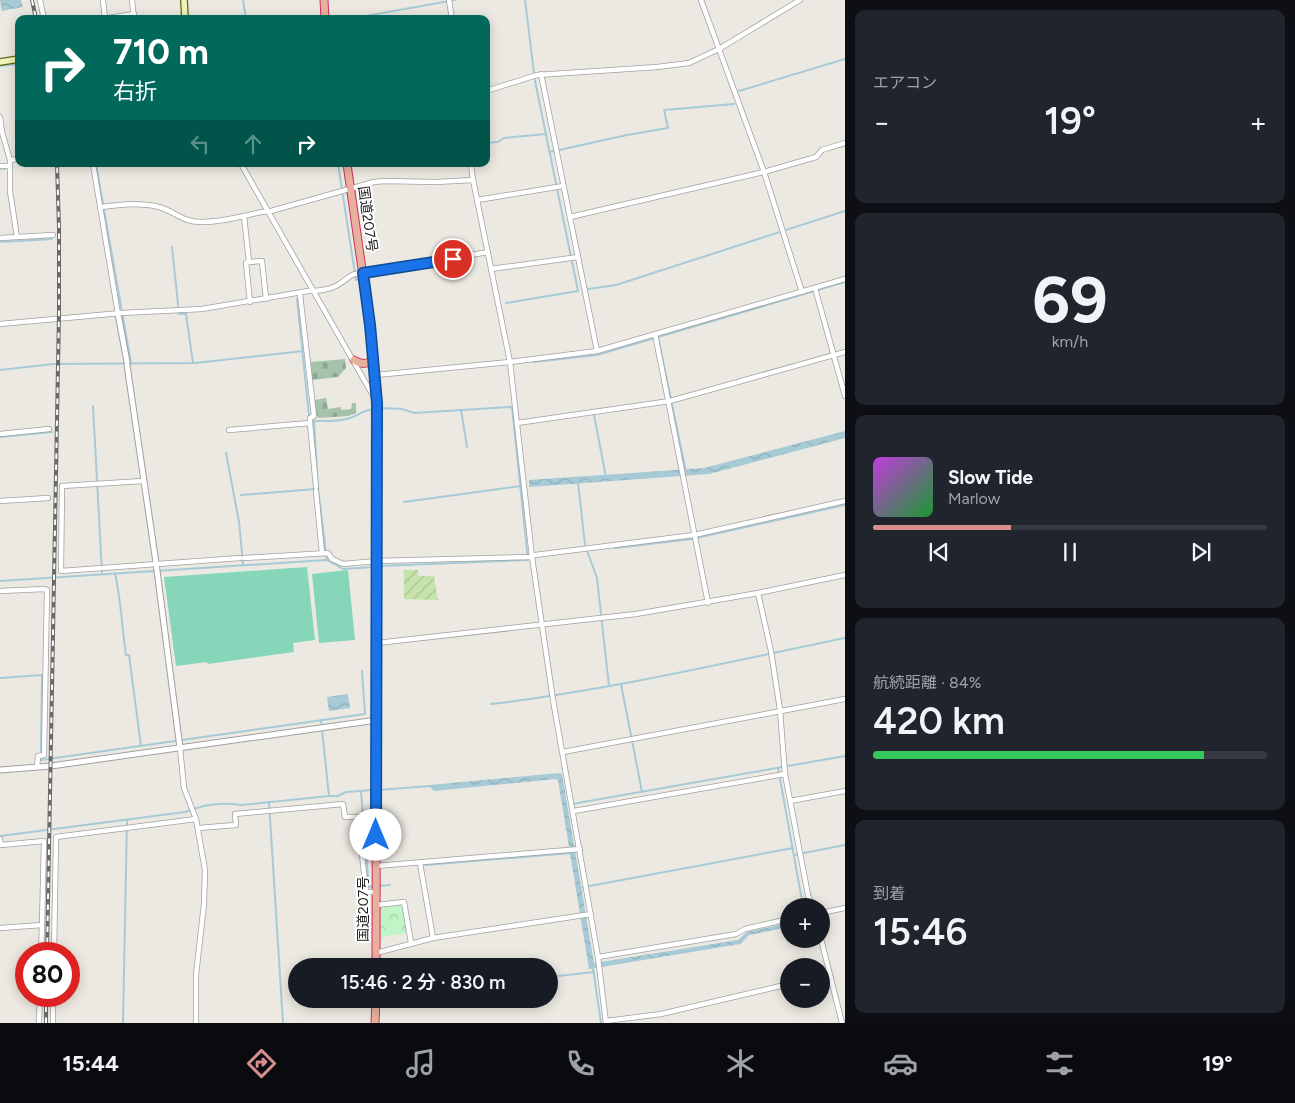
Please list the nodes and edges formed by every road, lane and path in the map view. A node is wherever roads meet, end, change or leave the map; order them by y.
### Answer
1 (40, 0) edge
2 (103, 0) edge
3 (132, 0) edge
4 (184, 0) edge
5 (324, 0) edge
6 (449, 0) edge
7 (702, 0) edge
8 (800, 0) edge
9 (43, 15) edge
10 (104, 15) edge
11 (134, 15) edge
12 (185, 15) edge
13 (325, 15) edge
14 (451, 15) edge
15 (719, 49) junction
16 (15, 60) edge
17 (0, 62) edge
18 (537, 75) junction
19 (490, 90) edge
20 (0, 117) edge
21 (845, 143) edge
22 (15, 159) edge
23 (10, 160) junction
24 (0, 166) edge
25 (9, 166) junction
26 (94, 167) edge
27 (243, 167) edge
28 (347, 167) edge
29 (471, 167) edge
30 (764, 172) junction
31 (473, 180) junction
32 (559, 187) junction
33 (345, 190) junction
34 (477, 200) junction
35 (102, 207) junction
36 (268, 211) junction
37 (244, 216) junction
38 (570, 217) junction
39 (53, 235) dead end
40 (17, 237) junction
41 (0, 238) edge
42 (488, 252) junction
43 (574, 258) junction
44 (249, 262) junction
45 (491, 269) junction
46 (360, 275) junction
47 (845, 279) edge
48 (816, 290) junction
49 (314, 291) junction
50 (802, 292) junction
51 (300, 294) junction
52 (266, 299) junction
53 (250, 302) junction
54 (121, 313) junction
55 (0, 324) edge
56 (655, 337) junction
57 (597, 351) junction
58 (845, 352) edge
59 (834, 355) junction
60 (354, 360) junction
61 (374, 360) junction
62 (510, 362) junction
63 (376, 375) junction
64 (845, 396) edge
65 (670, 401) junction
66 (377, 406) junction
67 (310, 423) junction
68 (518, 423) junction
69 (49, 429) dead end
70 (229, 430) dead end
71 (0, 434) edge
72 (143, 482) junction
73 (48, 498) dead end
74 (0, 501) edge
75 (845, 501) edge
76 (695, 537) junction
77 (325, 553) junction
78 (529, 558) junction
79 (377, 565) junction
80 (156, 568) junction
81 (845, 575) edge
82 (0, 591) edge
83 (758, 593) junction
84 (708, 603) junction
85 (542, 624) junction
86 (377, 642) junction
87 (845, 699) edge
88 (780, 710) junction
89 (377, 720) junction
90 (179, 743) junction
91 (563, 752) junction
92 (37, 767) junction
93 (0, 770) edge
94 (782, 771) junction
95 (845, 791) edge
96 (790, 801) junction
97 (573, 806) junction
98 (196, 819) junction
99 (198, 828) junction
100 (0, 839) edge
101 (578, 849) junction
102 (420, 863) junction
103 (376, 866) junction
104 (376, 889) junction
105 (810, 898) edge
106 (376, 905) junction
107 (845, 908) edge
108 (830, 911) edge
109 (589, 915) junction
110 (780, 922) edge
111 (42, 925) junction
112 (0, 928) edge
113 (433, 938) junction
114 (41, 942) edge
115 (54, 942) edge
116 (411, 943) junction
117 (376, 953) junction
118 (598, 957) junction
119 (376, 958) edge
120 (830, 976) edge
121 (780, 986) edge
122 (40, 1007) edge
123 (53, 1007) edge
124 (376, 1008) edge
125 (606, 1022) edge
126 (843, 1022) edge
127 (39, 1023) edge
128 (53, 1023) edge
129 (196, 1023) edge
130 (376, 1023) edge

1 - 9 street
2 - 10 street
3 - 11 street
4 - 12 main road
5 - 13 highway
6 - 14 street
7 - 15 street
8 - 15 street
15 - 18 street
15 - 30 street
16 - 17 main road
18 - 19 street
18 - 32 street
20 - 23 street
21 - 30 street
22 - 23 street
23 - 25 street
24 - 25 street
25 - 40 street
26 - 35 street
27 - 36 street
28 - 33 highway, 国道207号
29 - 31 street
30 - 38 street
30 - 50 street
31 - 33 street
31 - 34 street
32 - 34 street
32 - 38 street
33 - 36 street
33 - 46 highway, 国道207号
34 - 42 street
35 - 37 street
35 - 54 street
36 - 37 street
36 - 49 street
37 - 44 street
38 - 43 street
39 - 40 street
40 - 41 street
42 - 45 street
42 - 46 street
43 - 45 street
43 - 57 street
44 - 52 street
44 - 53 street
45 - 62 street
46 - 49 street
46 - 61 highway, 国道207号
47 - 48 street
48 - 50 street
48 - 59 street
49 - 51 street
49 - 60 street
50 - 56 street
51 - 52 street
51 - 67 street
52 - 53 street
53 - 54 street
54 - 55 street
54 - 72 street
56 - 57 street
56 - 65 street
57 - 62 street
58 - 59 street
59 - 64 street
59 - 65 street
60 - 61 highway
60 - 66 street
61 - 63 highway, 国道207号
62 - 63 street
62 - 68 street
63 - 66 highway, 国道207号
65 - 68 street
65 - 76 street
66 - 79 highway, 国道207号
67 - 70 street
67 - 77 street
68 - 78 street
69 - 71 street
72 - 80 street
72 - 80 street
73 - 74 street
75 - 76 street
76 - 78 street
76 - 84 street
77 - 79 street
77 - 80 street
78 - 79 street
78 - 85 street
79 - 86 highway, 国道207号
80 - 90 street
81 - 83 street
82 - 92 street
83 - 84 street
83 - 88 street
84 - 85 street
85 - 86 street
85 - 91 street
86 - 89 highway, 国道207号
87 - 88 street
88 - 91 street
88 - 94 street
89 - 90 street
89 - 103 highway, 国道207号
90 - 92 street
90 - 98 street
91 - 97 street
92 - 93 street
94 - 96 street
94 - 97 street
95 - 96 street
96 - 105 street
97 - 101 street
98 - 99 street
98 - 115 street
99 - 104 street
99 - 129 street
100 - 111 street
101 - 102 street
101 - 109 street
102 - 103 street
102 - 113 street
103 - 104 highway, 国道207号
104 - 106 highway, 国道207号
106 - 116 street
106 - 117 highway, 国道207号
107 - 108 street
109 - 113 street
109 - 118 street
110 - 118 street
111 - 112 street
111 - 114 street
113 - 116 street
116 - 117 street
117 - 119 highway, 国道207号
118 - 125 street
120 - 126 street
121 - 125 street
122 - 127 street
123 - 128 street
124 - 130 highway

